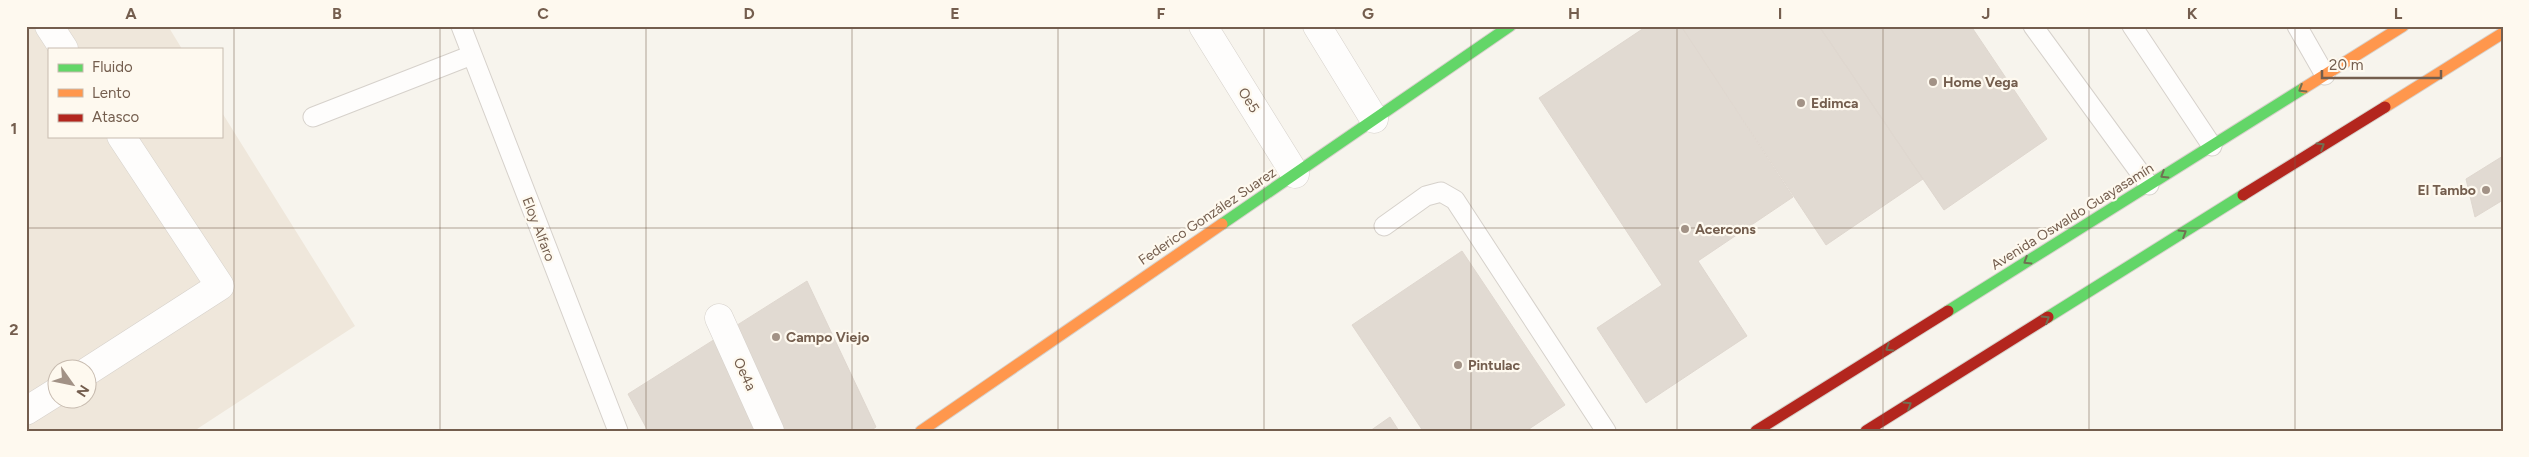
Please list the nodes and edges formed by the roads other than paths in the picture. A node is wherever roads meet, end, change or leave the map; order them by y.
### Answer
1 (49, 26) edge
2 (461, 26) edge
3 (1203, 26) edge
4 (1317, 26) edge
5 (1510, 26) edge
6 (2033, 26) edge
7 (2132, 26) edge
8 (2297, 26) edge
9 (2403, 26) edge
10 (2503, 33) edge
11 (63, 48) edge
12 (472, 55) junction
13 (2325, 75) junction
14 (313, 117) dead end
15 (1374, 119) junction
16 (122, 138) edge
17 (2212, 146) junction
18 (1295, 174) junction
19 (2149, 185) junction
20 (1384, 226) dead end
21 (719, 318) dead end
22 (98, 365) edge
23 (48, 397) edge
24 (26, 411) edge
25 (618, 431) edge
26 (770, 431) edge
27 (921, 431) edge
28 (1606, 431) edge
29 (1756, 431) edge
30 (1866, 431) edge

1 - 11 street
2 - 12 lane, Eloy Alfaro
3 - 18 street, Oe5
4 - 15 street
5 - 15 main road, Federico González Suarez
6 - 19 lane
7 - 17 lane
8 - 13 lane
9 - 13 main road, Avenida Oswaldo Guayasamín
30 -> 10 main road
12 - 14 lane
12 - 25 lane, Eloy Alfaro
13 -> 17 main road, Avenida Oswaldo Guayasamín
15 - 18 main road, Federico González Suarez
16 - 22 street
17 -> 19 main road, Avenida Oswaldo Guayasamín
18 - 27 main road, Federico González Suarez
19 -> 29 main road, Avenida Oswaldo Guayasamín
20 - 28 lane
21 - 26 street, Oe4a
23 - 24 street

